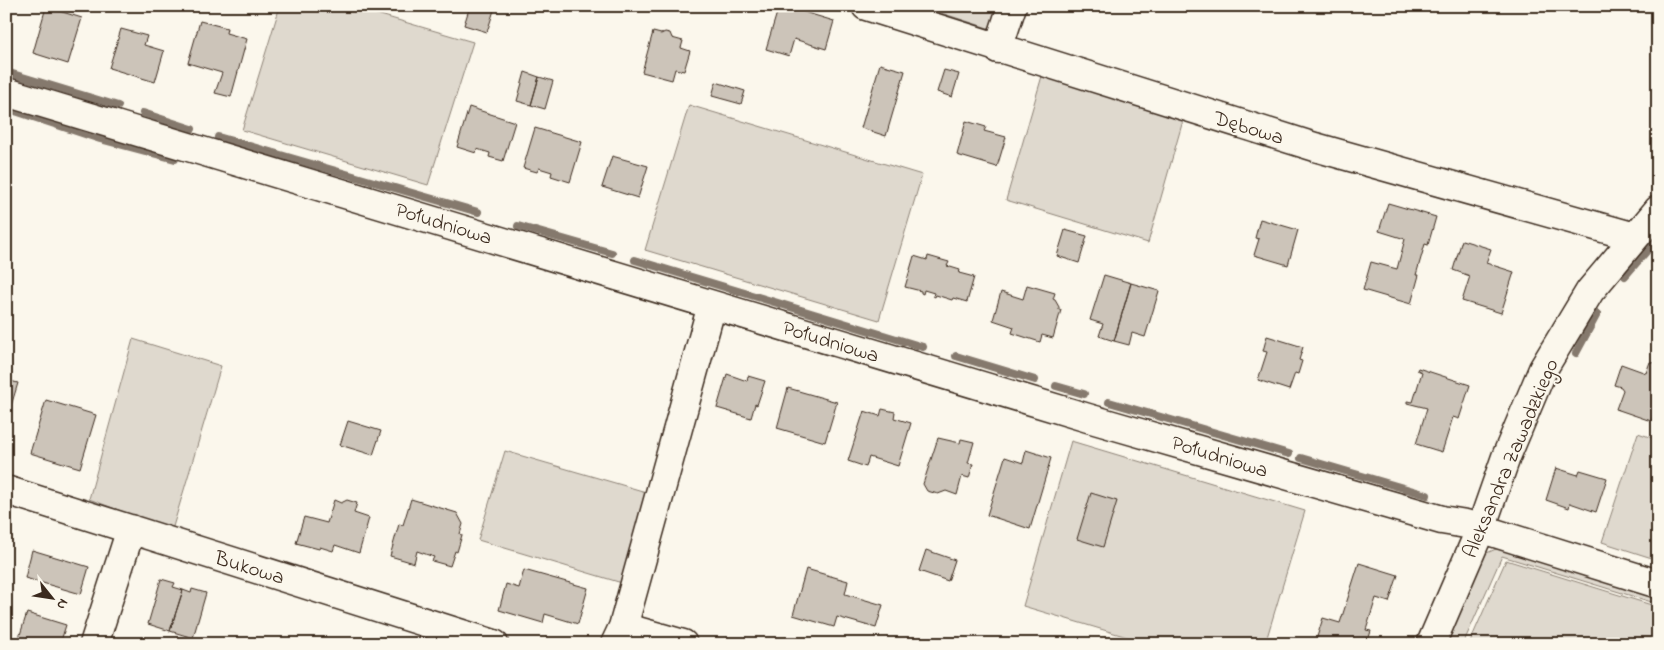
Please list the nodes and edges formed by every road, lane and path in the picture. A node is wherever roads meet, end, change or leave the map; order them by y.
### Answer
1 (866, 6) edge
2 (1012, 6) edge
3 (998, 48) junction
4 (6, 92) edge
5 (1658, 210) edge
6 (1635, 237) junction
7 (712, 305) junction
8 (6, 490) edge
9 (1481, 528) junction
10 (131, 529) junction
11 (1658, 584) edge
12 (619, 635) edge
13 (94, 644) edge
14 (494, 644) edge
15 (683, 644) edge
16 (1431, 644) edge

1 - 3 street, Dębowa
2 - 3 street
3 - 6 street, Dębowa
4 - 7 street, Południowa
5 - 6 street, Aleksandra Zawadzkiego
6 - 9 street, Aleksandra Zawadzkiego
7 - 9 street, Południowa
7 - 12 street
8 - 10 street, Bukowa
9 - 11 street, Południowa
9 - 16 street, Aleksandra Zawadzkiego
10 - 13 street
10 - 14 street, Bukowa
12 - 15 street

